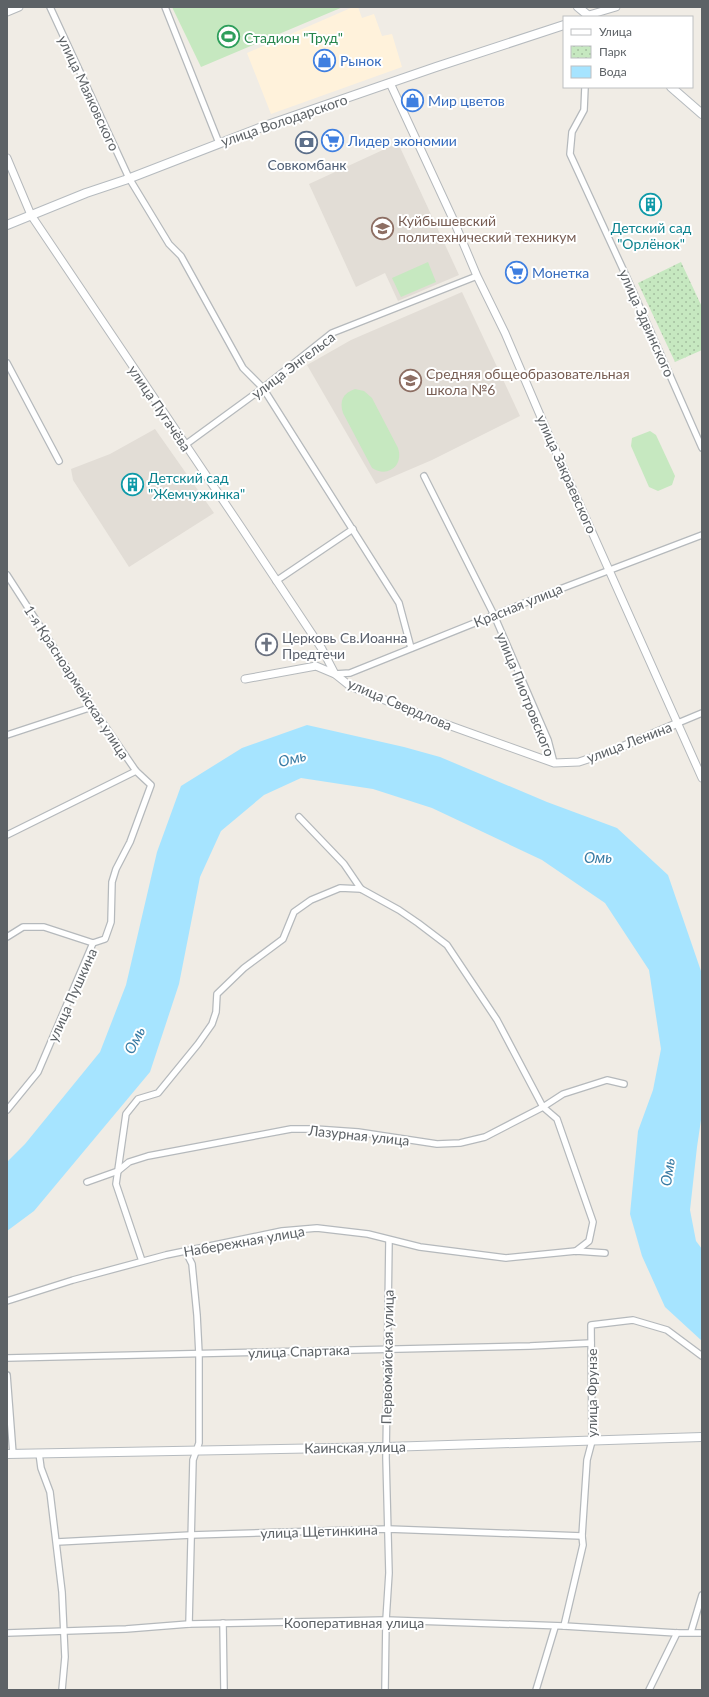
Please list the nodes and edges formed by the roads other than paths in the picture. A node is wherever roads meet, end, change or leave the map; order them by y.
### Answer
1 (19, 7) edge
2 (50, 7) edge
3 (165, 7) edge
4 (578, 7) edge
5 (616, 7) edge
6 (7, 12) edge
7 (588, 16) edge
8 (563, 25) edge
9 (390, 83) junction
10 (585, 88) edge
11 (672, 88) edge
12 (702, 114) edge
13 (219, 143) junction
14 (7, 158) edge
15 (129, 178) junction
16 (31, 215) junction
17 (7, 225) edge
18 (476, 276) junction
19 (7, 363) edge
20 (263, 388) junction
21 (185, 444) junction
22 (702, 448) edge
23 (59, 461) dead end
24 (424, 476) dead end
25 (353, 529) junction
26 (702, 535) edge
27 (610, 571) junction
28 (7, 575) edge
29 (276, 581) junction
30 (494, 615) junction
31 (411, 648) junction
32 (335, 674) junction
33 (245, 679) dead end
34 (92, 707) junction
35 (702, 713) edge
36 (678, 723) junction
37 (7, 735) edge
38 (554, 763) junction
39 (136, 772) junction
40 (702, 778) edge
41 (151, 785) joint
42 (299, 817) dead end
43 (7, 834) edge
44 (361, 889) junction
45 (7, 936) edge
46 (93, 943) junction
47 (624, 1084) dead end
48 (544, 1106) junction
49 (7, 1110) edge
50 (118, 1171) junction
51 (88, 1182) dead end
52 (389, 1240) junction
53 (576, 1251) junction
54 (186, 1252) junction
55 (605, 1253) dead end
56 (142, 1261) junction
57 (7, 1301) edge
58 (591, 1343) junction
59 (388, 1349) junction
60 (199, 1354) junction
61 (702, 1356) edge
62 (7, 1358) edge
63 (7, 1375) edge
64 (702, 1437) edge
65 (592, 1441) junction
66 (386, 1447) junction
67 (195, 1451) junction
68 (39, 1453) junction
69 (10, 1454) edge
70 (388, 1529) junction
71 (191, 1535) junction
72 (582, 1536) junction
73 (57, 1542) junction
74 (702, 1595) edge
75 (386, 1620) junction
76 (223, 1623) junction
77 (189, 1624) junction
78 (564, 1626) junction
79 (555, 1627) junction
80 (65, 1630) junction
81 (691, 1632) junction
82 (7, 1633) edge
83 (677, 1633) junction
84 (702, 1633) edge
85 (62, 1690) edge
86 (224, 1690) edge
87 (385, 1690) edge
88 (536, 1690) edge
89 (649, 1690) edge

1 - 6 street
2 - 15 street, улица Маяковского
3 - 13 street
4 - 7 main road
5 - 7 street
8 - 9 main road, улица Володарского
9 - 13 main road, улица Володарского
9 - 18 street, улица Закраевского
10 - 22 street, улица Здвинского
11 - 12 main road
13 - 15 main road, улица Володарского
14 - 16 street, улица Пугачёва
15 - 16 main road, улица Володарского
15 - 20 street, улица Маяковского
16 - 17 main road, улица Володарского
16 - 21 street, улица Пугачёва
18 - 20 street, улица Энгельса
18 - 27 street, улица Закраевского
19 - 23 street
20 - 21 street, улица Энгельса
20 - 25 street, улица Маяковского
21 - 29 street, улица Пугачёва
24 - 30 street, улица Пиотровского
25 - 29 street
25 - 31 street, улица Маяковского
26 - 27 street, Красная улица
27 - 30 street, Красная улица
27 - 36 street, улица Закраевского
28 - 34 street, 1-я Красноармейская улица
29 - 32 street, улица Пугачёва
30 - 31 street, Красная улица
30 - 38 street, улица Пиотровского
31 - 32 street, Красная улица
32 - 33 street, улица Свердлова
32 - 38 street, улица Свердлова
34 - 37 street
34 - 39 street, 1-я Красноармейская улица
35 - 36 street, улица Ленина
36 - 38 street, улица Ленина
36 - 40 street, улица Закраевского
39 - 41 street, 1-я Красноармейская улица
39 - 43 street
41 - 46 street, улица Пушкина
42 - 44 street
44 - 48 street
44 - 50 street
45 - 46 street
46 - 49 street, улица Пушкина
47 - 48 street, Лазурная улица
48 - 50 street, Лазурная улица
48 - 53 street
50 - 51 street, Лазурная улица
50 - 56 street
52 - 53 street, Набережная улица
52 - 54 street, Набережная улица
52 - 59 street, Первомайская улица
53 - 55 street, Набережная улица
54 - 56 street, Набережная улица
54 - 60 street
56 - 57 street, Набережная улица
58 - 59 street, улица Спартака
58 - 61 street, улица Фрунзе
58 - 65 street, улица Фрунзе
59 - 60 street, улица Спартака
59 - 66 street, Первомайская улица
60 - 62 street, улица Спартака
60 - 67 street
63 - 69 street
64 - 65 main road, Каинская улица
65 - 66 main road, Каинская улица
65 - 72 street, улица Фрунзе
66 - 67 main road, Каинская улица
66 - 70 street, Первомайская улица
67 - 68 main road, Каинская улица
67 - 71 street
68 - 69 main road, Каинская улица
68 - 73 street
70 - 71 street, улица Щетинкина
70 - 72 street, улица Щетинкина
70 - 75 street, Первомайская улица
71 - 73 street, улица Щетинкина
71 - 77 street
72 - 78 street, улица Фрунзе
73 - 80 street
74 - 81 street
75 - 76 street, Кооперативная улица
75 - 79 street, Кооперативная улица
75 - 87 street, Первомайская улица
76 - 77 street, Кооперативная улица
76 - 86 street
77 - 80 street, Кооперативная улица
78 - 79 street, Кооперативная улица
78 - 83 street, Кооперативная улица
79 - 88 street
80 - 82 street, Кооперативная улица
80 - 85 street
81 - 83 street, Кооперативная улица
81 - 84 street, Кооперативная улица
83 - 89 street

